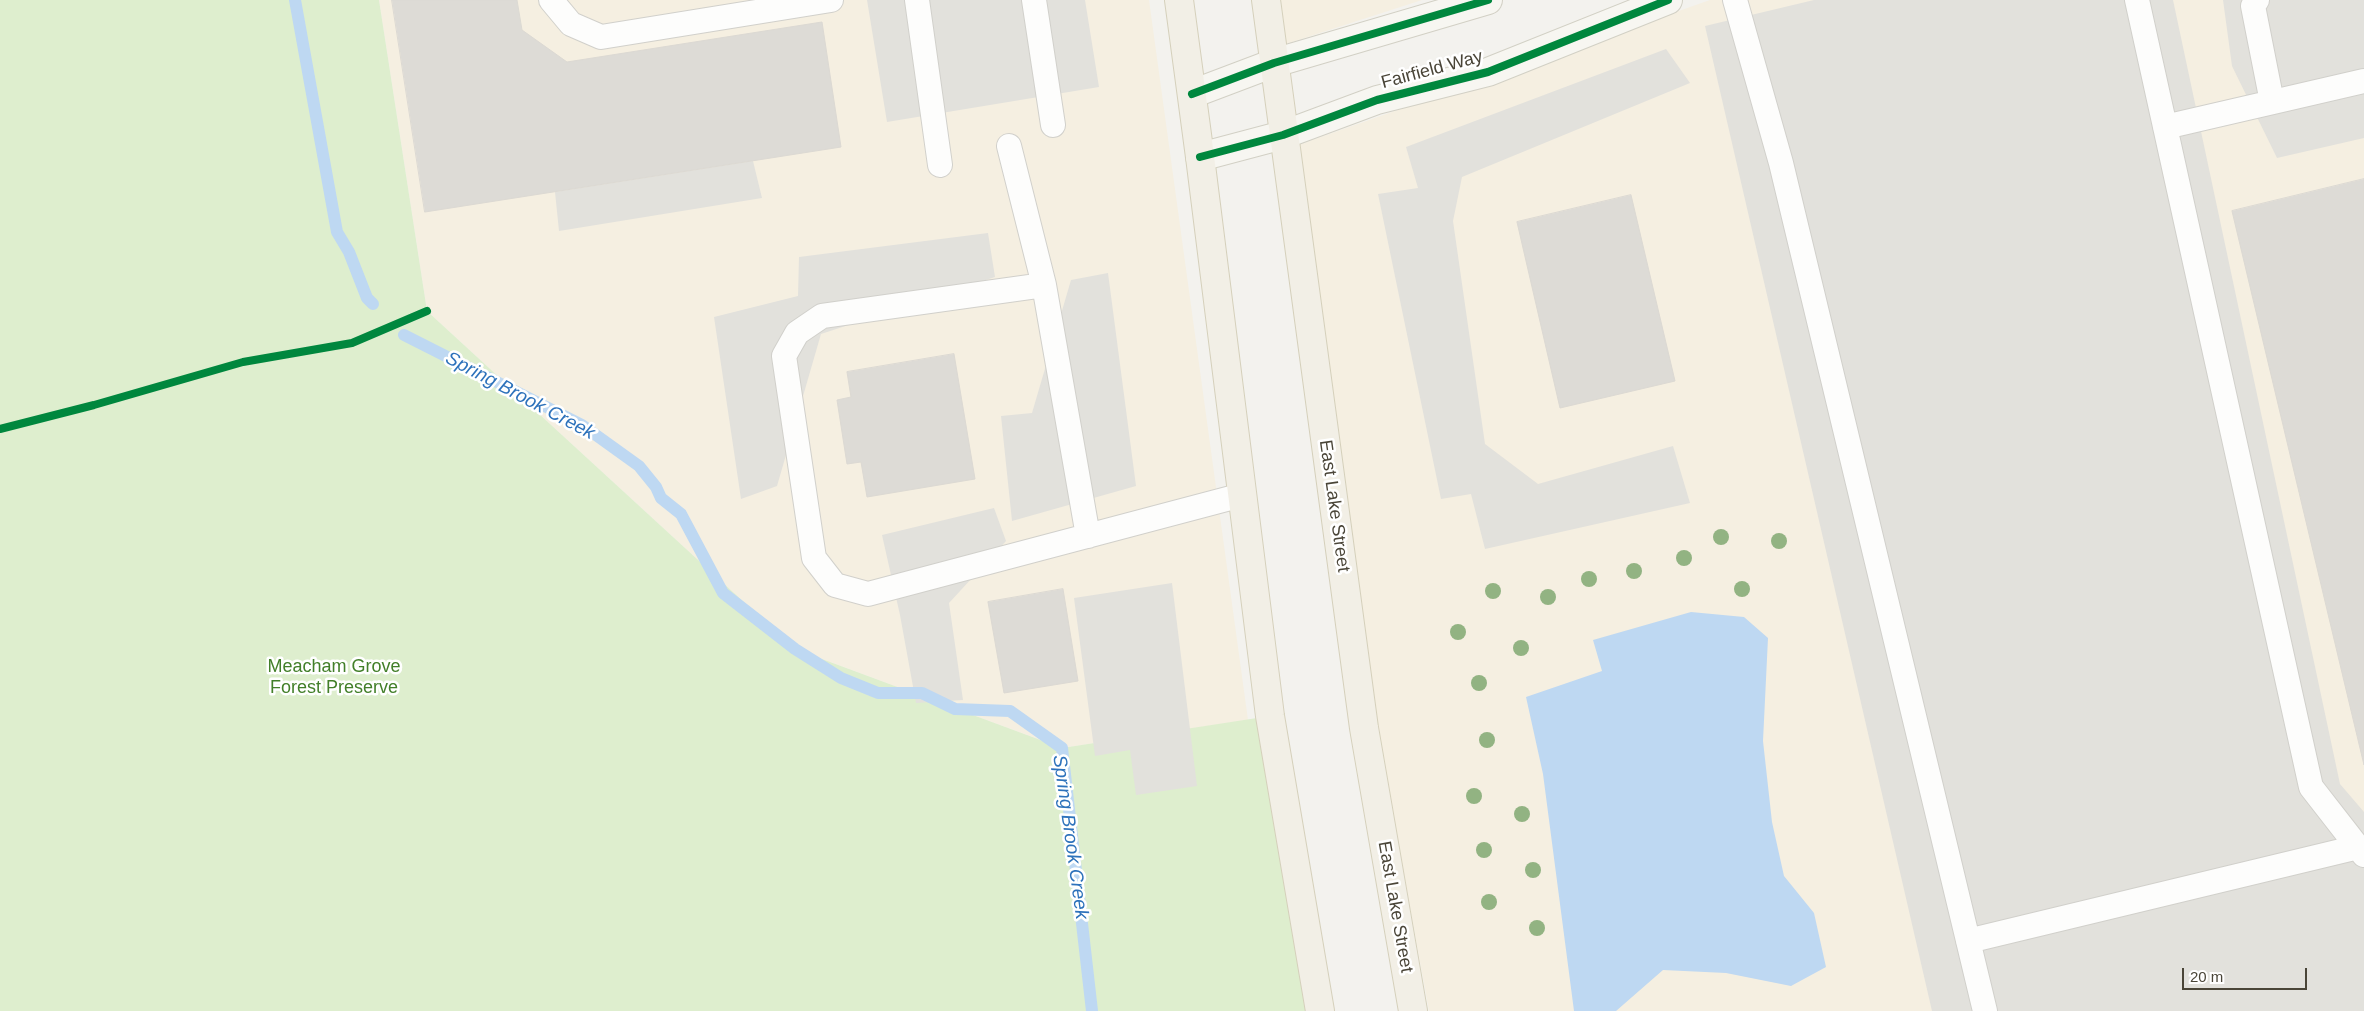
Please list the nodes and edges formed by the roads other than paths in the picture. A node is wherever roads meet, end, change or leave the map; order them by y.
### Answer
1 (551, 0) edge
2 (831, 0) edge
3 (917, 0) edge
4 (1034, 0) edge
5 (1179, 0) edge
6 (1266, 0) edge
7 (1488, 0) edge
8 (1668, 0) edge
9 (1735, 0) edge
10 (2137, 0) edge
11 (2257, 0) edge
12 (1274, 63) junction
13 (2364, 81) edge
14 (1192, 94) junction
15 (2272, 102) junction
16 (1053, 125) dead end
17 (2165, 127) junction
18 (1283, 135) junction
19 (1009, 146) dead end
20 (1200, 157) junction
21 (940, 166) dead end
22 (1044, 285) junction
23 (1242, 495) junction
24 (1088, 536) junction
25 (2361, 851) edge
26 (1968, 941) junction
27 (1320, 1011) edge
28 (1413, 1011) edge
29 (1985, 1011) edge

1 - 2 lane
3 - 21 lane
4 - 16 lane
5 - 14 main road
6 - 12 main road, East Lake Street
7 - 12 street
8 - 18 street, Fairfield Way
9 - 26 lane
10 - 17 lane
11 - 15 lane
12 - 14 street
12 - 18 main road, East Lake Street
13 - 15 lane
14 - 20 main road
15 - 17 lane
17 - 25 lane
18 - 20 street, Fairfield Way
18 - 28 main road, East Lake Street
19 - 22 lane
20 - 23 main road
22 - 24 lane
22 - 24 lane
23 - 24 lane
23 - 27 main road
25 - 26 lane
26 - 29 lane

